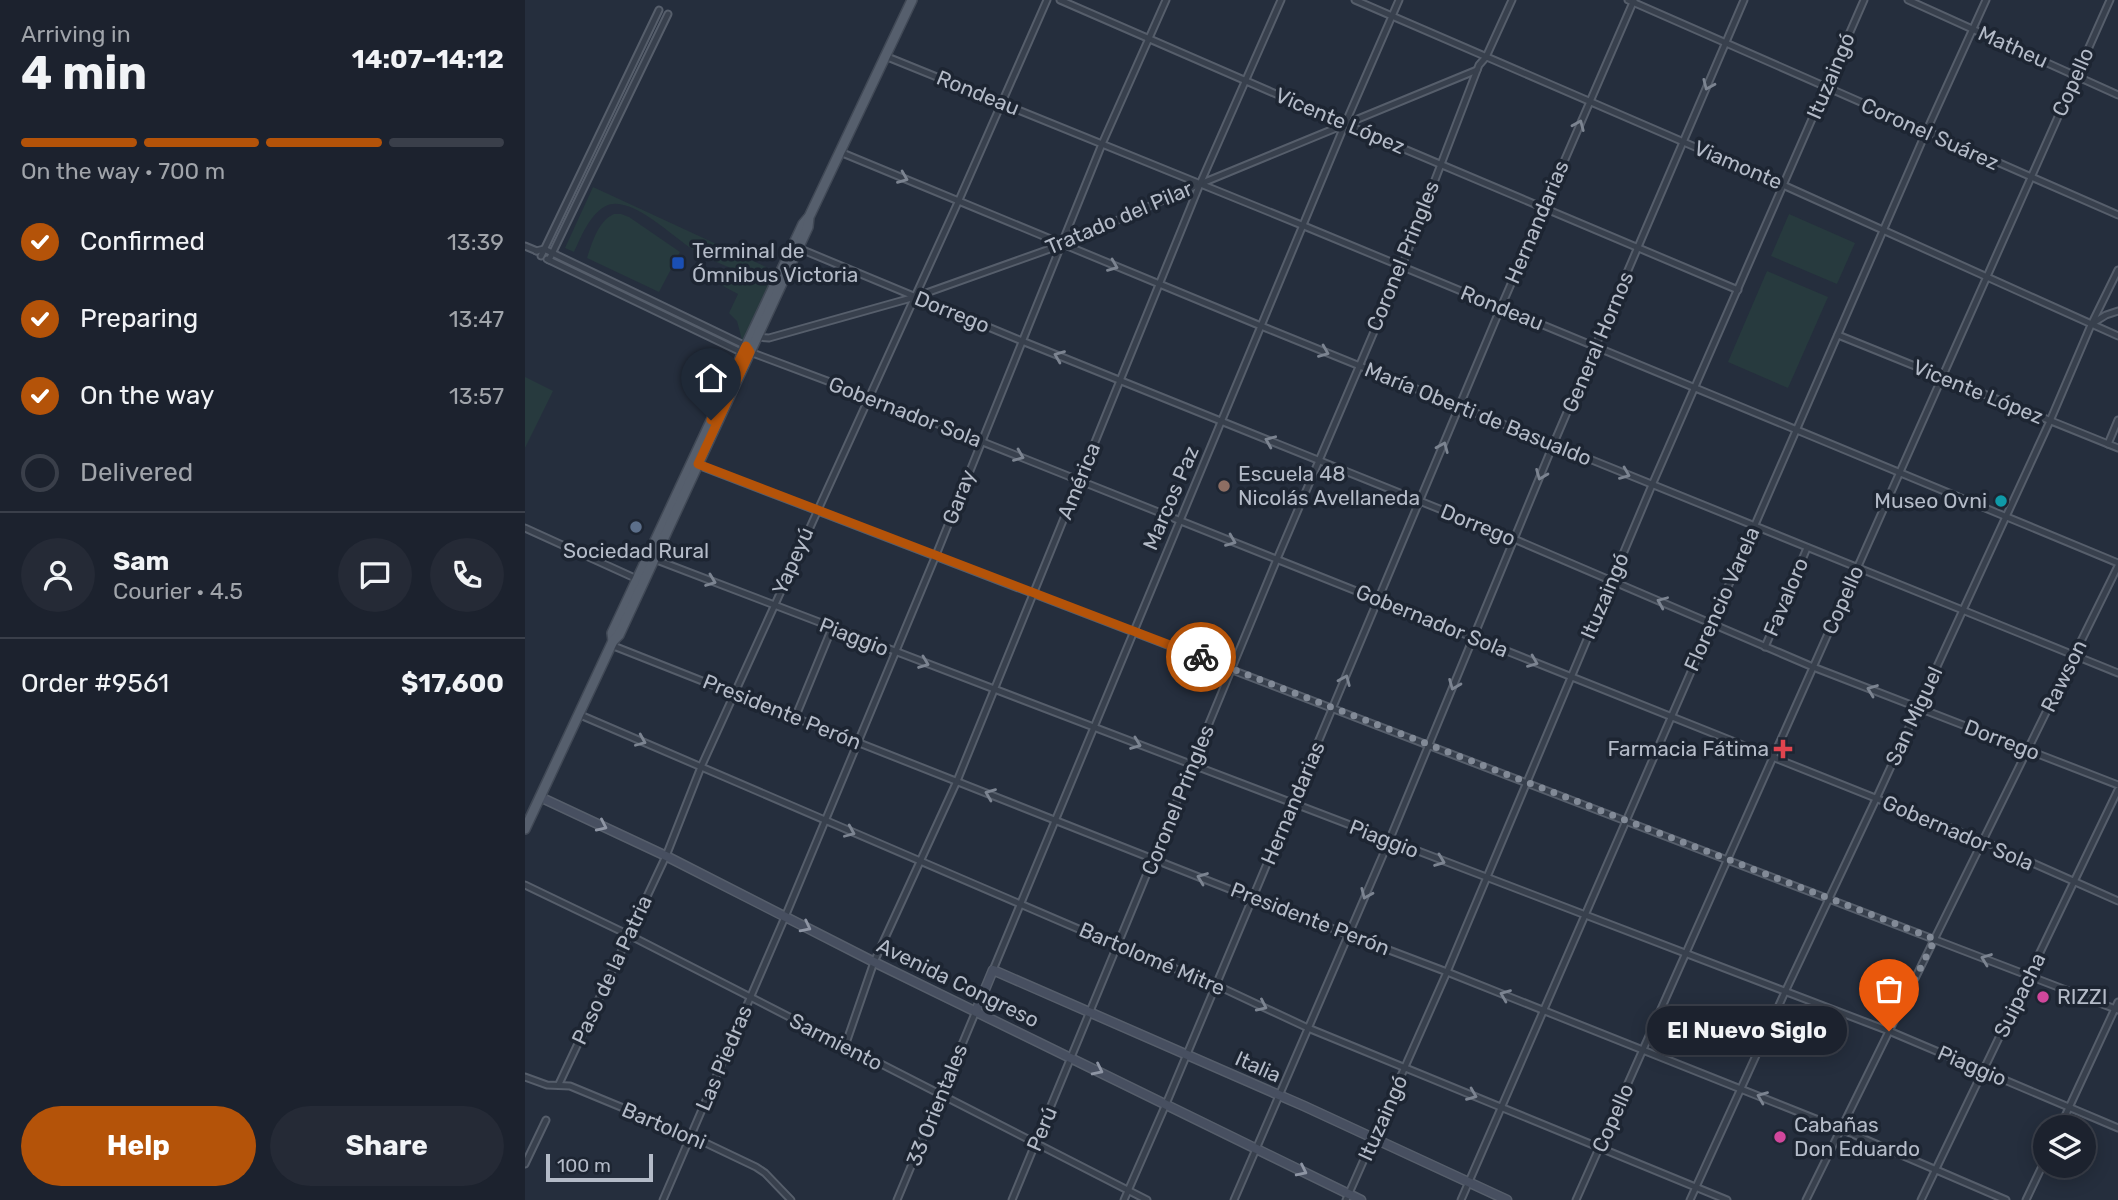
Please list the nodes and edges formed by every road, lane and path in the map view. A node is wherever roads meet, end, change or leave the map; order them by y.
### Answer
1 (912, 0) edge
2 (1047, 0) edge
3 (1060, 0) edge
4 (1166, 0) edge
5 (1281, 0) edge
6 (1355, 0) edge
7 (1399, 0) edge
8 (1512, 0) edge
9 (1744, 0) edge
10 (1864, 0) edge
11 (1908, 0) edge
12 (1986, 0) edge
13 (2110, 0) edge
14 (1632, 1) edge
15 (659, 10) dead end
16 (668, 14) dead end
17 (1392, 16) junction
18 (654, 21) junction
19 (663, 24) junction
20 (1973, 29) junction
21 (1150, 40) junction
22 (1726, 45) junction
23 (885, 56) junction
24 (1486, 57) junction
25 (1477, 70) junction
26 (2076, 76) junction
27 (1246, 80) junction
28 (1827, 88) junction
29 (621, 89) junction
30 (630, 93) junction
31 (2118, 95) edge
32 (1589, 101) junction
33 (1002, 103) junction
34 (1345, 124) junction
35 (1926, 132) junction
36 (1683, 142) junction
37 (1102, 144) junction
38 (840, 152) junction
39 (1440, 163) junction
40 (2030, 178) junction
41 (575, 184) junction
42 (1200, 184) junction
43 (1783, 185) junction
44 (584, 188) junction
45 (959, 200) junction
46 (1544, 208) junction
47 (2118, 215) edge
48 (809, 217) junction
49 (1304, 226) junction
50 (1884, 230) junction
51 (1061, 245) junction
52 (525, 246) edge
53 (798, 248) junction
54 (1638, 248) junction
55 (544, 249) junction
56 (553, 253) junction
57 (539, 254) junction
58 (549, 260) junction
59 (1402, 266) junction
60 (2118, 270) edge
61 (1987, 276) junction
62 (1159, 285) junction
63 (1738, 290) junction
64 (915, 297) junction
65 (1501, 307) junction
66 (2118, 311) edge
67 (2091, 325) junction
68 (1261, 326) junction
69 (1838, 335) junction
70 (754, 336) junction
71 (2118, 336) edge
72 (1022, 341) junction
73 (1596, 347) junction
74 (746, 350) junction
75 (1359, 366) junction
76 (1942, 377) junction
77 (1120, 380) junction
78 (1695, 388) junction
79 (870, 397) junction
80 (1459, 407) junction
81 (2118, 420) edge
82 (1222, 421) junction
83 (2050, 421) junction
84 (1796, 429) junction
85 (981, 441) junction
86 (2108, 444) junction
87 (1553, 445) junction
88 (2118, 448) edge
89 (1318, 461) junction
90 (698, 464) junction
91 (1900, 472) junction
92 (1079, 480) junction
93 (1653, 485) junction
94 (1420, 501) junction
95 (817, 510) junction
96 (2006, 516) junction
97 (1180, 521) junction
98 (1754, 526) junction
99 (525, 528) edge
100 (1514, 540) junction
101 (1807, 548) junction
102 (936, 555) junction
103 (651, 558) junction
104 (1276, 559) junction
105 (2118, 565) edge
106 (1857, 568) junction
107 (641, 580) junction
108 (1612, 581) junction
109 (1034, 593) junction
110 (1379, 600) junction
111 (773, 606) junction
112 (1963, 611) junction
113 (1711, 624) junction
114 (832, 628) junction
115 (1134, 631) junction
116 (1474, 638) junction
117 (612, 643) junction
118 (1765, 647) junction
119 (896, 652) junction
120 (2074, 656) junction
121 (1813, 667) junction
122 (1231, 669) junction
123 (2118, 673) edge
124 (1571, 677) junction
125 (994, 690) junction
126 (734, 694) junction
127 (1333, 708) junction
128 (1918, 708) junction
129 (578, 714) junction
130 (1670, 716) junction
131 (795, 718) junction
132 (1094, 728) junction
133 (858, 742) junction
134 (1430, 745) junction
135 (2028, 750) junction
136 (1773, 757) junction
137 (1192, 766) junction
138 (701, 767) junction
139 (957, 781) junction
140 (1527, 782) junction
141 (2118, 788) edge
142 (540, 797) junction
143 (1876, 799) junction
144 (1292, 804) junction
145 (1055, 820) junction
146 (1625, 820) junction
147 (825, 821) junction
148 (525, 830) edge
149 (1389, 841) junction
150 (1983, 841) junction
151 (666, 856) junction
152 (1154, 859) junction
153 (1728, 860) junction
154 (921, 861) junction
155 (1486, 878) junction
156 (2074, 882) junction
157 (525, 885) edge
158 (1252, 898) junction
159 (1829, 899) junction
160 (2118, 901) edge
161 (1021, 903) junction
162 (1584, 916) junction
163 (785, 917) junction
164 (1348, 934) junction
165 (629, 935) junction
166 (1935, 939) junction
167 (1118, 946) junction
168 (1686, 955) junction
169 (874, 962) junction
170 (993, 970) junction
171 (1447, 972) junction
172 (2030, 976) junction
173 (1216, 985) junction
174 (1785, 992) junction
175 (750, 998) junction
176 (2118, 1002) edge
177 (2116, 1009) edge
178 (1542, 1010) junction
179 (976, 1011) junction
180 (1090, 1013) junction
181 (1308, 1028) junction
182 (1889, 1031) junction
183 (845, 1046) junction
184 (1644, 1051) junction
185 (1187, 1055) junction
186 (1071, 1058) junction
187 (1405, 1067) junction
188 (1982, 1070) junction
189 (525, 1077) edge
190 (559, 1084) junction
191 (1741, 1089) junction
192 (941, 1095) junction
193 (1279, 1096) junction
194 (1166, 1104) junction
195 (1501, 1107) junction
196 (2070, 1107) junction
197 (2066, 1115) edge
198 (546, 1120) dead end
199 (2118, 1128) edge
200 (1841, 1129) junction
201 (691, 1136) junction
202 (1373, 1139) junction
203 (1036, 1143) junction
204 (1257, 1148) junction
205 (1600, 1148) junction
206 (525, 1164) edge
207 (1935, 1170) junction
208 (2037, 1178) edge
209 (1468, 1182) junction
210 (1696, 1187) junction
211 (1128, 1191) junction
212 (783, 1197) edge
213 (1348, 1197) edge
214 (663, 1200) edge
215 (791, 1200) edge
216 (897, 1200) edge
217 (1012, 1200) edge
218 (1124, 1200) edge
219 (1147, 1200) edge
220 (1234, 1200) edge
221 (1361, 1200) edge
222 (1461, 1200) edge
223 (1507, 1200) edge
224 (1576, 1200) edge
225 (1690, 1200) edge
226 (1727, 1200) edge
227 (1806, 1200) edge
228 (1921, 1200) edge
229 (2005, 1200) edge
230 (2027, 1200) edge

1 - 23 main road
2 - 33 street, Yapeyú
3 - 21 street, Vicente López
4 - 21 street, Garay
5 - 27 street, América
6 - 17 street, Viamonte
7 - 17 street, Marcos Paz
8 - 24 street, Coronel Pringles
9 - 22 street, General Hornos
10 - 28 street, Ituzaingó
11 - 20 street, Matheu
12 - 20 street, Florencio Varela
13 - 26 street, Copello
14 - 22 street, Coronel Suárez
14 - 32 street, Hernandarias
15 - 18 street
16 - 19 street
17 - 24 street, Viamonte
17 - 34 street, Marcos Paz
18 - 19 street
18 - 29 street
19 - 30 street
20 - 26 street, Matheu
20 - 35 street, Florencio Varela
21 - 27 street, Vicente López
21 - 37 street, Garay
22 - 28 street, Coronel Suárez
22 -> 36 street, General Hornos
23 - 33 street, Rondeau
23 - 38 main road
24 - 25 street, Coronel Pringles
24 - 32 street, Viamonte
25 - 34 street, Tratado del Pilar
25 - 39 street, Coronel Pringles
26 - 31 street, Matheu
26 - 40 street, Copello
27 - 34 street, Vicente López
27 - 42 street, América
28 - 35 street, Coronel Suárez
28 - 43 street, Ituzaingó
29 - 30 street
29 - 41 street
30 - 44 street
32 - 36 street, Viamonte
46 -> 32 street, Hernandarias
33 - 37 street, Rondeau
33 - 45 street, Yapeyú
34 - 39 street, Vicente López
34 - 42 street, Tratado del Pilar
34 - 49 street, Marcos Paz
35 - 40 street, Coronel Suárez
35 - 50 street, Florencio Varela
36 - 43 street, Viamonte
36 - 54 street, General Hornos
37 - 42 street, Rondeau
37 - 51 street, Garay
38 -> 45 street, María Oberti de Basualdo
38 - 48 main road
39 - 46 street, Vicente López
39 - 59 street, Coronel Pringles
40 - 47 street, Coronel Suárez
40 - 61 street, Copello
41 - 44 street
41 - 55 street
42 - 49 street, Rondeau
42 - 51 street, Tratado del Pilar
42 - 62 street, América
43 - 50 street, Viamonte
43 - 63 street, Ituzaingó
44 - 56 street
45 - 51 street, María Oberti de Basualdo
45 - 64 street, Yapeyú
46 - 54 street, Vicente López
46 - 65 street, Hernandarias
48 - 53 main road
48 - 70 main road
49 - 59 street, Rondeau
49 - 68 street, Marcos Paz
50 - 61 street, Viamonte
50 - 69 street, Florencio Varela
51 -> 62 street, María Oberti de Basualdo
51 - 64 street, Tratado del Pilar
51 - 72 street, Garay
52 - 57 street
53 - 64 street, Dorrego
53 - 70 main road
54 - 63 street, Vicente López
54 - 73 street, General Hornos
55 - 56 street
55 - 57 street
56 - 58 street
56 - 74 street
57 - 58 street
58 - 74 street
59 - 65 street, Rondeau
59 - 75 street, Coronel Pringles
60 - 67 street, San Miguel
61 - 67 street, Viamonte
61 - 76 street, Copello
62 - 68 street, María Oberti de Basualdo
62 - 77 street, América
63 - 78 street, Ituzaingó
64 - 70 street, Tratado del Pilar
64 - 72 street, Dorrego
64 - 79 street, Yapeyú
65 - 73 street, Rondeau
65 - 80 street, Hernandarias
66 - 67 street
67 - 71 street, Viamonte
67 - 83 street, San Miguel
68 -> 75 street, María Oberti de Basualdo
68 - 82 street, Marcos Paz
69 - 76 street, Vicente López
69 - 84 street, Florencio Varela
70 - 74 main road
77 -> 72 street, Dorrego
72 - 85 street, Garay
73 - 78 street, Rondeau
73 - 87 street, General Hornos
74 - 79 street, Gobernador Sola
74 - 90 main road
74 - 103 main road
75 - 80 street, María Oberti de Basualdo
75 - 89 street, Coronel Pringles
76 - 83 street, Vicente López
76 - 91 street, Copello
77 - 82 street, Dorrego
77 - 92 street, América
78 - 84 street, Rondeau
78 - 93 street, Ituzaingó
79 - 85 street, Gobernador Sola
79 - 95 street, Yapeyú
80 - 87 street, María Oberti de Basualdo
94 -> 80 street, Hernandarias
81 - 86 street
89 -> 82 street, Dorrego
82 - 97 street, Marcos Paz
83 - 86 street, Vicente López
83 - 96 street, San Miguel
84 - 91 street, Rondeau
84 - 98 street, Florencio Varela
85 -> 92 street, Gobernador Sola
85 - 102 street, Garay
86 - 88 street, Vicente López
87 -> 93 street, María Oberti de Basualdo
87 -> 100 street, General Hornos
89 - 94 street, Dorrego
89 - 104 street, Coronel Pringles
90 - 95 street
90 - 103 main road
91 - 96 street, Rondeau
91 - 106 street, Copello
92 - 97 street, Gobernador Sola
92 - 109 street, América
93 - 98 street, María Oberti de Basualdo
93 - 108 street, Ituzaingó
94 - 100 street, Dorrego
94 - 110 street, Hernandarias
95 - 102 street
95 - 111 street, Yapeyú
96 - 105 street, Rondeau
96 - 112 street, San Miguel
97 -> 104 street, Gobernador Sola
97 - 115 street, Marcos Paz
98 - 101 street, María Oberti de Basualdo
98 - 113 street, Florencio Varela
99 - 107 street
100 - 108 street, Dorrego
100 - 116 street, General Hornos
101 - 106 street, María Oberti de Basualdo
101 - 118 street, Favaloro
102 - 109 street
102 - 119 street, Garay
103 - 107 main road
103 -> 111 street, Piaggio
104 - 110 street, Gobernador Sola
104 - 122 street, Coronel Pringles
105 - 120 street, Rawson
106 - 112 street, María Oberti de Basualdo
106 - 121 street, Copello
107 - 117 main road
113 -> 108 street, Dorrego
108 - 124 street, Ituzaingó
109 - 115 street
109 - 125 street, América
110 - 116 street, Gobernador Sola
127 -> 110 street, Hernandarias
111 - 114 street, Piaggio
111 - 126 street, Yapeyú
112 - 120 street, María Oberti de Basualdo
112 - 128 street, San Miguel
113 - 118 street, Dorrego
113 - 130 street, Florencio Varela
114 - 119 street, Piaggio
114 - 131 street
115 - 122 street
115 - 132 street, Marcos Paz
116 -> 124 street, Gobernador Sola
116 -> 134 street, General Hornos
117 - 126 street, Presidente Perón
117 - 129 main road
118 - 121 street, Dorrego
119 -> 125 street, Piaggio
119 - 133 street, Garay
120 - 123 street, María Oberti de Basualdo
120 - 135 street, Rawson
128 -> 121 street, Dorrego
121 - 136 street, Copello
122 - 127 street
122 - 137 street, Coronel Pringles
124 - 130 street, Gobernador Sola
124 - 140 street, Ituzaingó
125 - 132 street, Piaggio
125 - 139 street, América
126 - 131 street, Presidente Perón
126 - 138 street, Yapeyú
127 - 134 street
127 - 144 street, Hernandarias
128 - 135 street, Dorrego
128 - 143 street, San Miguel
129 -> 138 street, Bartolomé Mitre
129 - 142 main road
130 - 136 street, Gobernador Sola
130 - 146 street, Florencio Varela
131 - 133 street, Presidente Perón
132 -> 137 street, Piaggio
132 - 145 street, Marcos Paz
133 - 139 street, Presidente Perón
133 - 147 street, Garay
134 - 140 street
134 - 149 street, General Hornos
135 - 141 street, Dorrego
135 - 150 street, Rawson
136 - 143 street, Gobernador Sola
136 - 153 street, Copello
137 - 144 street, Piaggio
137 - 152 street, Coronel Pringles
138 - 147 street, Bartolomé Mitre
138 - 151 street, Yapeyú
145 -> 139 street, Presidente Perón
139 - 154 street, América
140 - 146 street
140 - 155 street, Ituzaingó
141 - 156 street, Suipacha
142 - 148 main road
142 -> 151 street, Avenida Congreso
143 - 150 street, Gobernador Sola
143 - 159 street, San Miguel
144 - 149 street, Piaggio
144 - 158 street, Hernandarias
145 - 152 street, Presidente Perón
145 - 161 street, Marcos Paz
146 - 153 street
146 - 162 street, Florencio Varela
147 -> 154 street, Bartolomé Mitre
147 - 163 street, Garay
149 -> 155 street, Piaggio
149 -> 164 street, General Hornos
150 - 156 street, Gobernador Sola
150 - 166 street, Rawson
151 - 163 street, Avenida Congreso
151 - 165 street, Paso de la Patria
158 -> 152 street, Presidente Perón
152 - 167 street, Coronel Pringles
153 - 159 street
153 - 168 street, Copello
154 - 161 street, Bartolomé Mitre
154 - 169 street, América
155 - 162 street, Piaggio
155 - 171 street, Ituzaingó
156 - 160 street, Gobernador Sola
156 - 172 street, Suipacha
157 - 165 street, Sarmiento
158 - 164 street, Presidente Perón
158 - 173 street, Hernandarias
159 - 166 street
159 - 174 street, San Miguel
161 - 167 street, Bartolomé Mitre
161 - 170 street, Marcos Paz
162 - 168 street, Piaggio
162 - 178 street, Florencio Varela
163 -> 169 street, Avenida Congreso
163 - 175 street, Las Piedras
164 - 171 street, Presidente Perón
164 - 181 street, General Hornos
165 - 175 street, Sarmiento
165 - 190 street, Paso de la Patria
172 -> 166 street
166 - 182 street, Rawson
167 - 173 street, Bartolomé Mitre
167 - 180 street, Coronel Pringles
168 - 174 street, Piaggio
168 - 184 street, Copello
169 - 179 street, Avenida Congreso
169 - 183 street, América
170 - 179 street, Marcos Paz
170 - 180 street, Italia
178 -> 171 street, Presidente Perón
171 - 187 street, Ituzaingó
172 - 177 street
172 - 188 street, Suipacha
173 -> 181 street, Bartolomé Mitre
173 - 185 street, Hernandarias
174 - 182 street, Piaggio
174 - 191 street, San Miguel
175 - 183 street, Sarmiento
175 - 201 street, Las Piedras
176 - 177 street
177 - 196 street
178 - 184 street, Presidente Perón
178 - 195 street, Florencio Varela
179 - 186 street, Avenida Congreso
179 - 192 street, 33 Orientales
180 - 185 street, Italia
180 - 186 street, Coronel Pringles
181 - 187 street, Bartolomé Mitre
181 - 193 street, General Hornos
182 - 188 street, Piaggio
182 - 200 street, Rawson
183 - 192 street, Sarmiento
184 - 191 street, Presidente Perón
184 - 205 street, Copello
185 - 193 street, Italia
185 - 194 street, Hernandarias
186 -> 194 street, Avenida Congreso
186 - 203 street, Perú
187 -> 195 street, Bartolomé Mitre
187 - 202 street, Ituzaingó
188 - 196 street, Piaggio
188 - 207 street, Suipacha
189 - 190 street, Bartoloni
190 - 201 street, Bartoloni
200 -> 191 street, Presidente Perón
191 - 210 street, San Miguel
192 - 203 street, Sarmiento
192 - 216 street, 33 Orientales
193 - 202 street, Italia
193 - 204 street, General Hornos
194 - 204 street, Avenida Congreso
194 - 211 street, Hernandarias
195 - 205 street, Bartolomé Mitre
195 - 209 street, Florencio Varela
196 - 197 street
196 - 199 street, Piaggio
198 - 206 street
200 - 207 street, Presidente Perón
200 - 227 street, Rawson
201 - 212 street, Bartoloni
201 - 214 street, Las Piedras
202 - 209 street, Italia
202 - 213 street, Ituzaingó
203 - 211 street, Sarmiento
203 - 217 street, Perú
204 -> 213 street, Avenida Congreso
204 - 220 street, General Hornos
205 - 210 street, Bartolomé Mitre
205 - 224 street, Copello
207 - 228 street, Suipacha
207 - 229 street, Presidente Perón
208 - 230 street
209 - 222 street, Florencio Varela
209 - 223 street, Italia
210 - 225 street, San Miguel
210 - 226 street, Bartolomé Mitre
211 - 218 street, Hernandarias
211 - 219 street, Sarmiento
212 - 215 street, Bartoloni
213 - 221 street, Avenida Congreso

